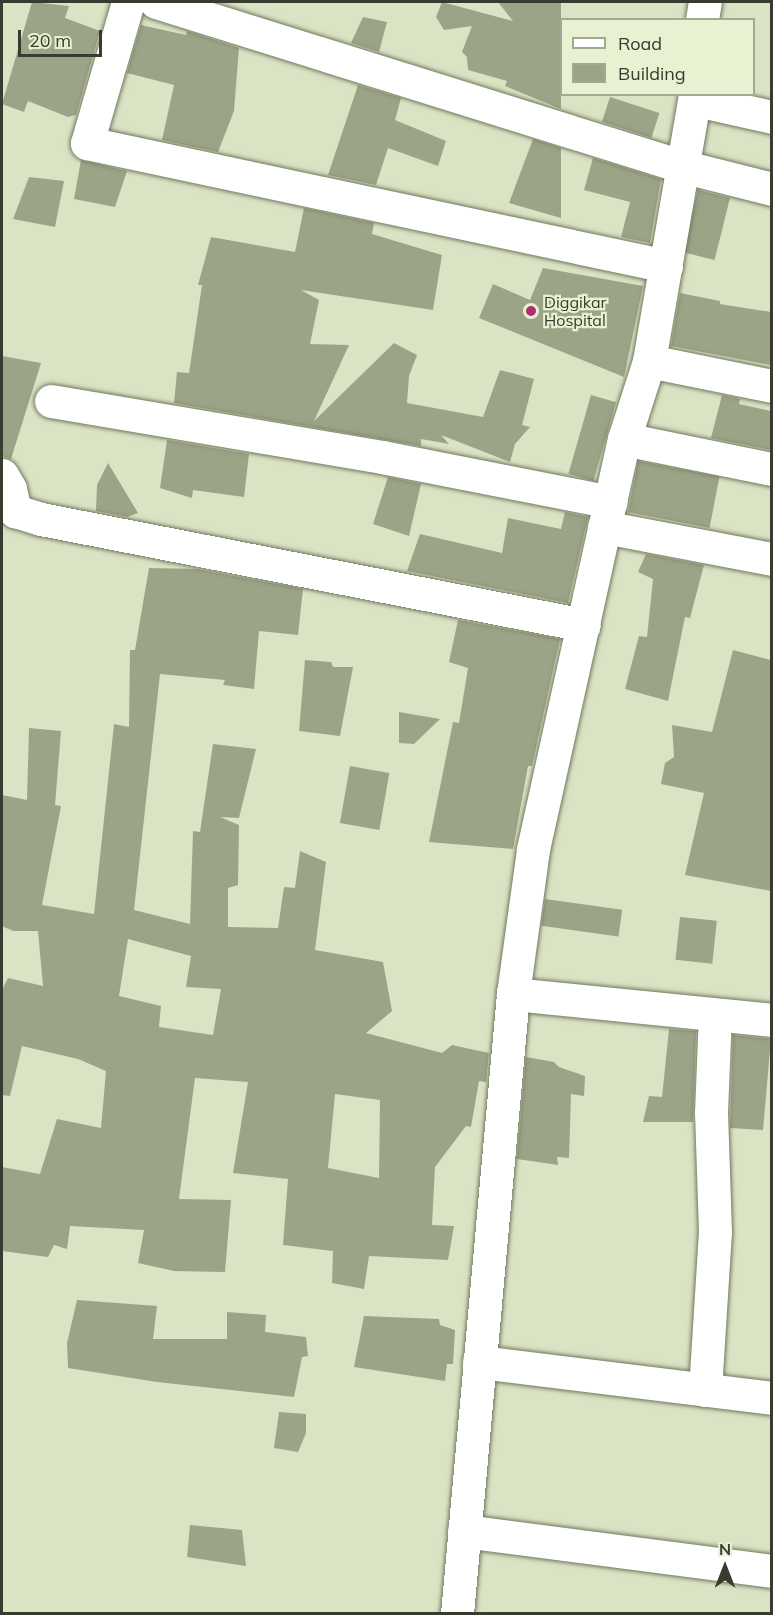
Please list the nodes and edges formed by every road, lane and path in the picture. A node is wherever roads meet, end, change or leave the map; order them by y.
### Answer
1 (128, 2) edge
2 (156, 2) edge
3 (705, 2) edge
4 (702, 18) edge
5 (695, 97) edge
6 (771, 117) edge
7 (681, 166) junction
8 (771, 189) edge
9 (666, 266) junction
10 (649, 361) junction
11 (771, 386) edge
12 (51, 401) dead end
13 (624, 439) junction
14 (771, 469) edge
15 (2, 476) edge
16 (608, 514) junction
17 (771, 559) edge
18 (584, 625) junction
19 (513, 994) junction
20 (715, 1015) junction
21 (771, 1020) edge
22 (480, 1362) junction
23 (705, 1390) junction
24 (771, 1398) edge
25 (464, 1531) junction
26 (771, 1571) edge
27 (457, 1614) edge

1 - 9 street
2 - 7 street
3 - 4 street
5 - 6 street
5 - 7 street
7 - 8 street
7 - 9 street
9 - 10 street
10 - 11 street
10 - 13 street
12 - 16 street
13 - 14 street
13 - 16 street
15 - 18 street
16 - 17 street
16 - 18 street
18 - 19 street
19 - 20 street
19 - 22 street
20 - 21 street
20 - 23 street
22 - 23 street
22 - 25 street
23 - 24 street
25 - 26 street
25 - 27 street

